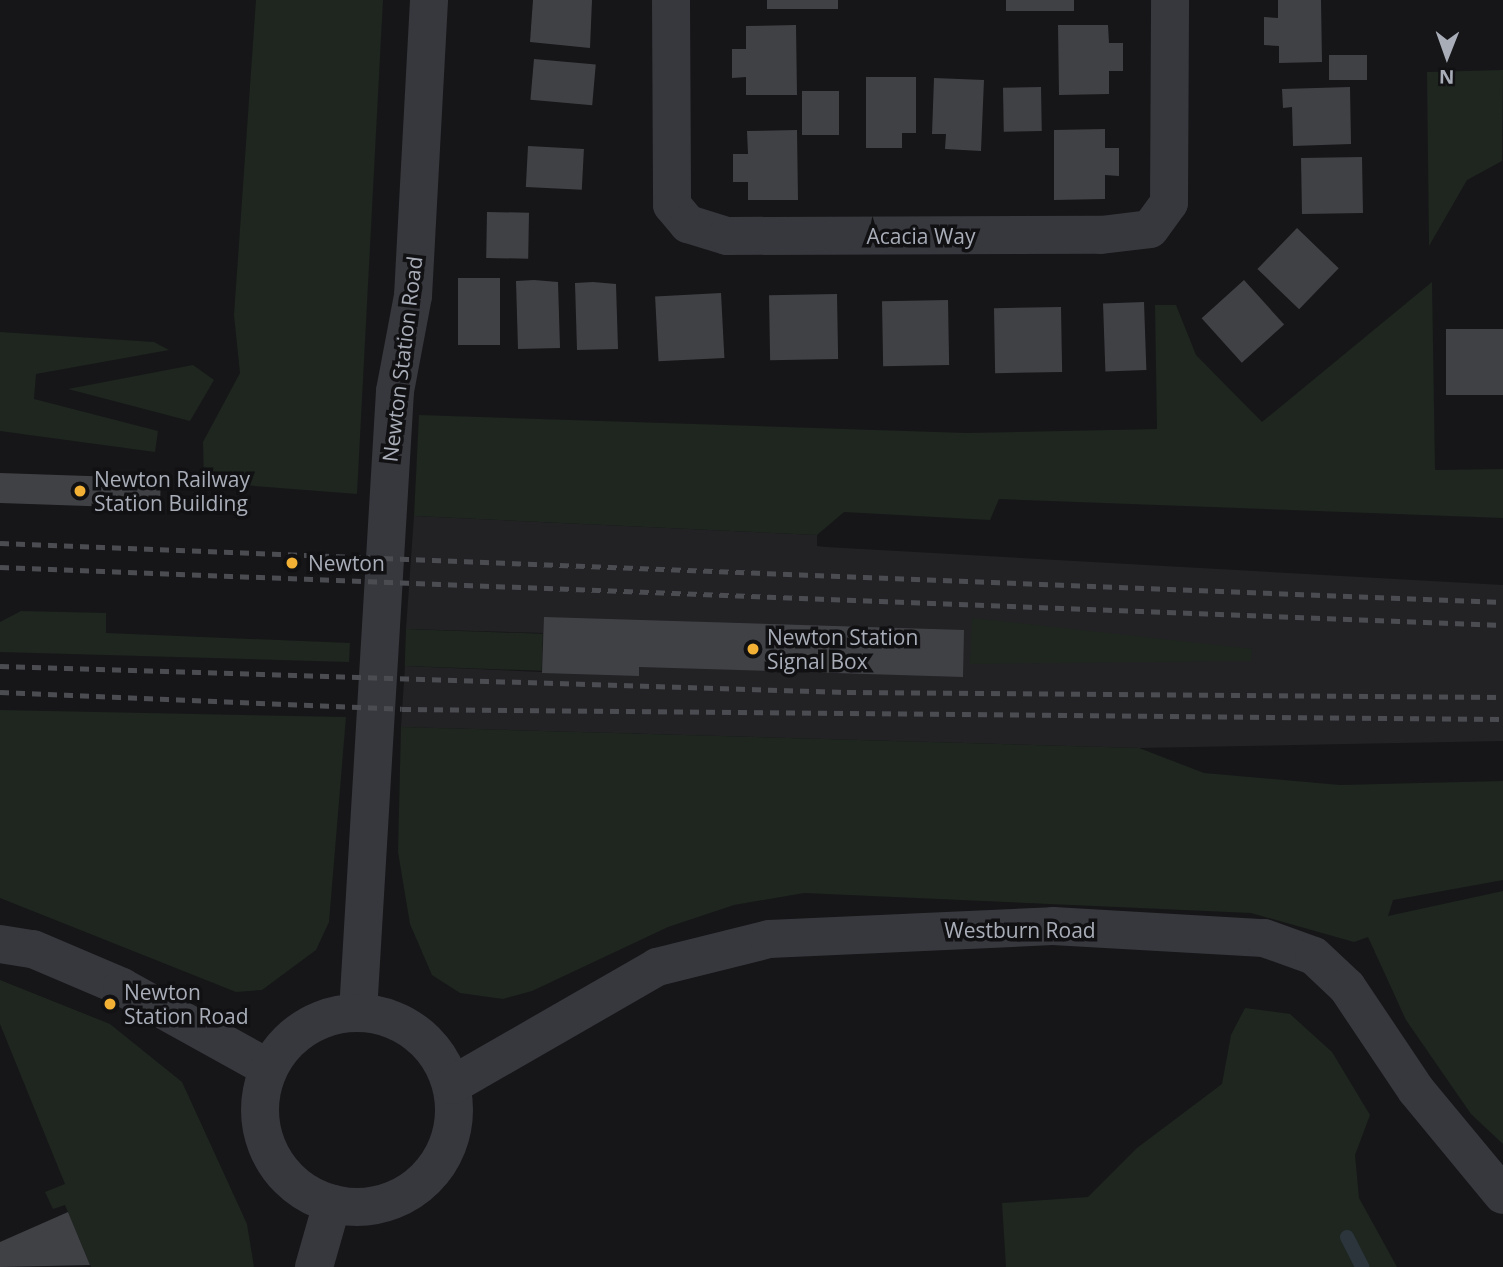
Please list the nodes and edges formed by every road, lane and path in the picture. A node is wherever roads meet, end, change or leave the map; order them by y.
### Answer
1 (429, 0) edge
2 (671, 0) edge
3 (1170, 0) edge
4 (0, 944) edge
5 (358, 1012) junction
6 (268, 1068) junction
7 (452, 1085) junction
8 (1503, 1195) edge
9 (332, 1204) junction
10 (314, 1267) edge

1 - 5 street, Newton Station Road
2 - 3 street, Acacia Way
4 - 6 street
5 - 6 street
5 - 7 street
6 - 9 street
7 - 8 street, Westburn Road
7 - 9 street
9 - 10 street

